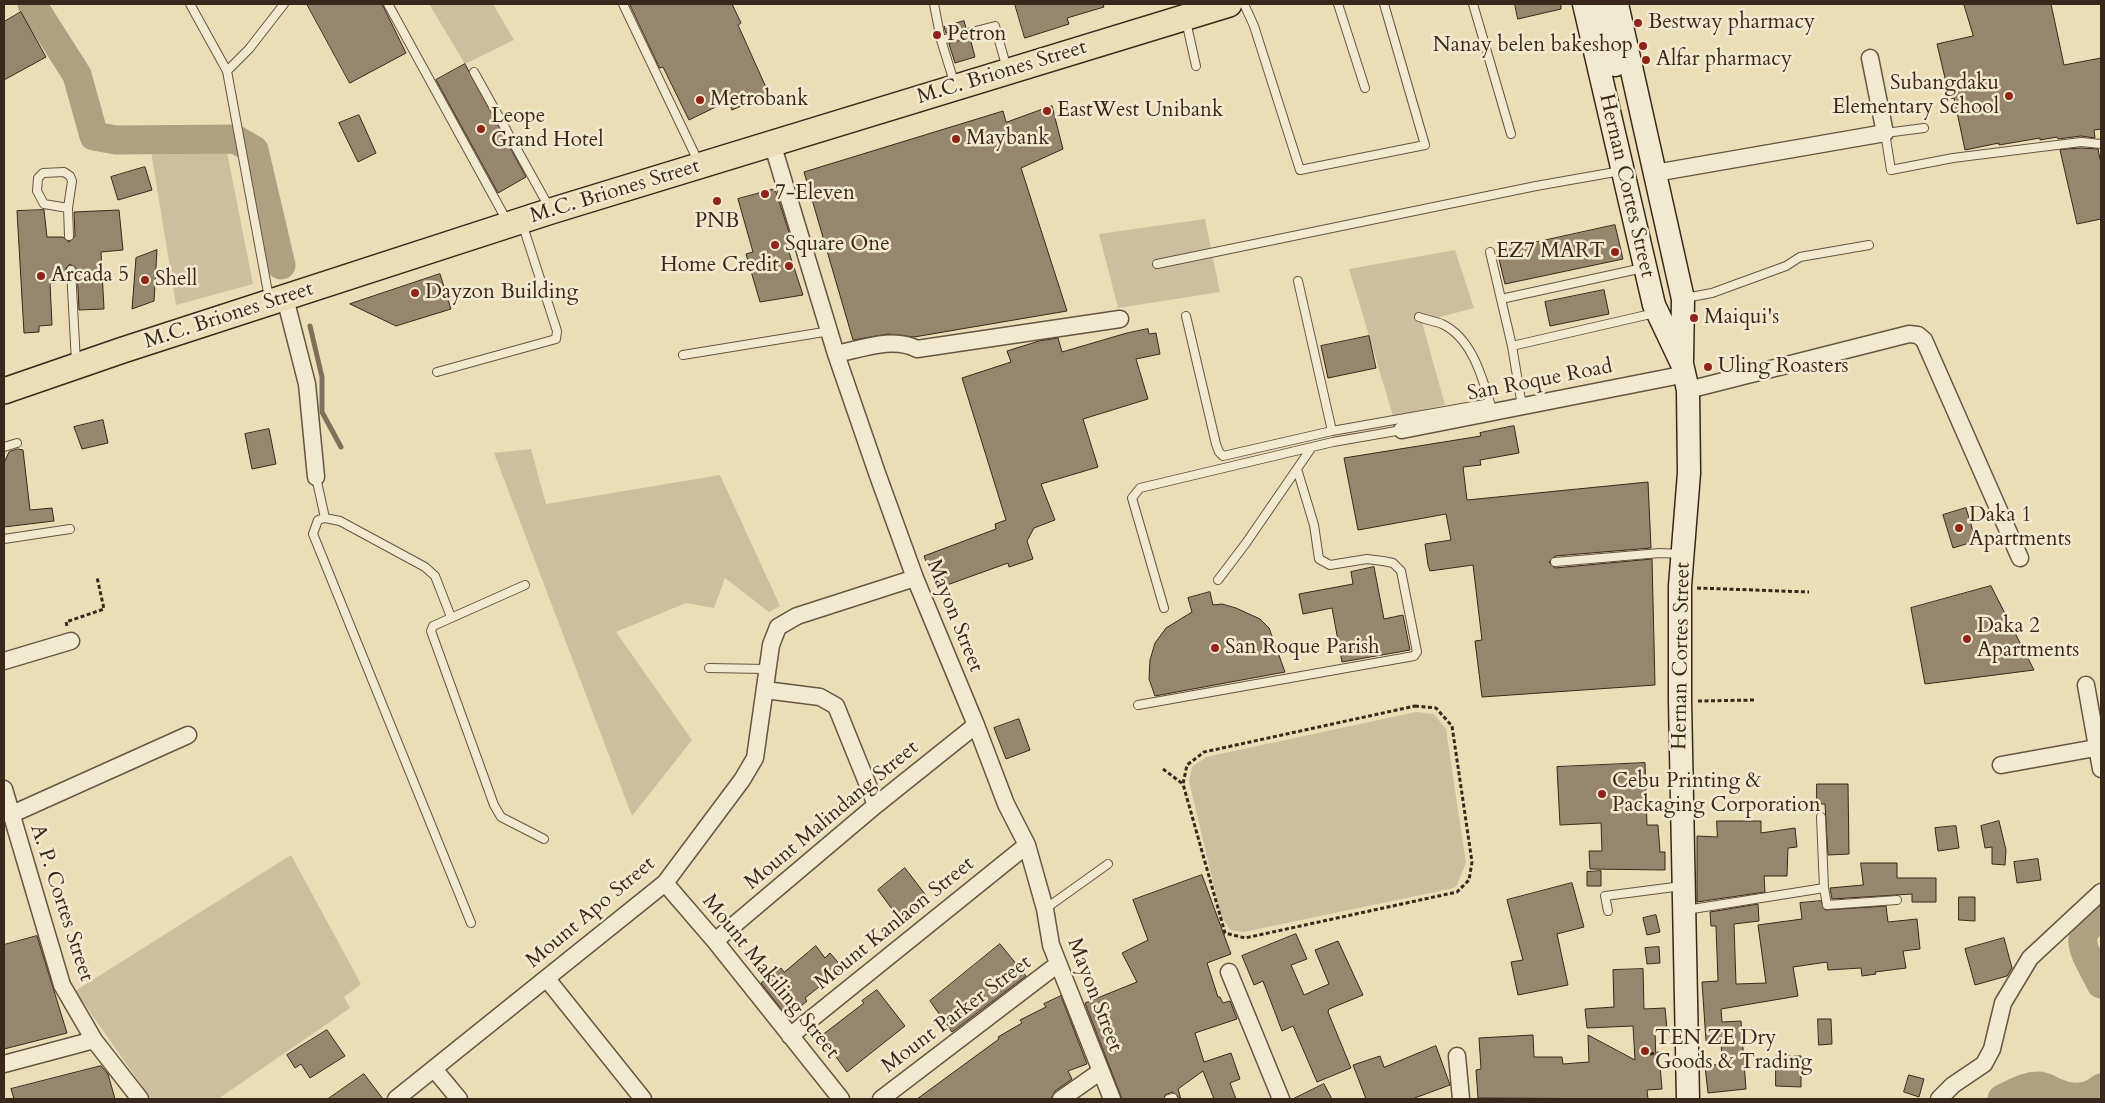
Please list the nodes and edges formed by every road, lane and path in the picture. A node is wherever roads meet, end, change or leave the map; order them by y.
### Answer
1 (190, 4) edge
2 (284, 4) edge
3 (388, 4) edge
4 (623, 4) edge
5 (934, 4) edge
6 (1229, 4) edge
7 (1244, 4) edge
8 (1338, 4) edge
9 (1384, 4) edge
10 (1473, 4) edge
11 (1584, 4) edge
12 (1601, 4) edge
13 (1617, 4) edge
14 (1182, 10) edge
15 (941, 40) junction
16 (1870, 58) dead end
17 (1196, 66) dead end
18 (227, 70) junction
19 (1008, 71) junction
20 (474, 72) dead end
21 (956, 87) junction
22 (1365, 88) dead end
23 (1924, 128) dead end
24 (1885, 133) junction
25 (1511, 134) dead end
26 (772, 142) junction
27 (2101, 144) edge
28 (700, 166) junction
29 (1623, 171) junction
30 (1655, 173) junction
31 (68, 208) junction
32 (551, 211) junction
33 (515, 223) junction
34 (69, 236) dead end
35 (1869, 245) dead end
36 (1490, 252) dead end
37 (1157, 264) dead end
38 (1645, 268) junction
39 (71, 270) dead end
40 (1298, 281) dead end
41 (1501, 299) junction
42 (278, 300) junction
43 (1670, 304) junction
44 (1186, 316) dead end
45 (1419, 318) dead end
46 (1120, 319) dead end
47 (830, 331) junction
48 (1512, 346) junction
49 (836, 354) junction
50 (683, 356) dead end
51 (76, 366) junction
52 (437, 372) dead end
53 (1685, 376) junction
54 (4, 391) edge
55 (1522, 406) junction
56 (1492, 408) junction
57 (1332, 430) junction
58 (1402, 430) joint
59 (17, 444) dead end
60 (4, 447) edge
61 (1312, 447) junction
62 (1297, 469) junction
63 (316, 477) joint
64 (325, 518) junction
65 (70, 528) dead end
66 (4, 539) edge
67 (1683, 554) junction
68 (2020, 558) dead end
69 (1555, 562) dead end
70 (97, 577) dead end
71 (915, 578) junction
72 (1218, 580) dead end
73 (525, 586) dead end
74 (1680, 586) junction
75 (1809, 592) dead end
76 (1164, 608) dead end
77 (451, 617) junction
78 (71, 641) joint
79 (4, 661) edge
80 (709, 668) dead end
81 (766, 669) junction
82 (2086, 685) dead end
83 (765, 690) junction
84 (1755, 700) dead end
85 (1680, 701) junction
86 (1138, 705) dead end
87 (976, 724) junction
88 (188, 734) dead end
89 (2099, 748) edge
90 (2001, 765) dead end
91 (1163, 768) dead end
92 (2101, 769) edge
93 (1183, 784) junction
94 (4, 789) edge
95 (876, 805) junction
96 (10, 815) junction
97 (1821, 817) dead end
98 (544, 839) dead end
99 (1028, 845) junction
100 (1108, 864) dead end
101 (664, 883) junction
102 (1684, 885) junction
103 (1824, 888) junction
104 (2101, 892) edge
105 (1897, 900) dead end
106 (1045, 909) junction
107 (1686, 910) junction
108 (1608, 911) dead end
109 (471, 923) dead end
110 (715, 941) junction
111 (1058, 964) junction
112 (1229, 972) dead end
113 (546, 979) junction
114 (790, 1036) junction
115 (94, 1040) junction
116 (1457, 1056) dead end
117 (4, 1064) edge
118 (434, 1069) junction
119 (1101, 1071) junction
120 (140, 1099) edge
121 (396, 1099) edge
122 (458, 1099) edge
123 (643, 1099) edge
124 (840, 1099) edge
125 (881, 1099) edge
126 (1061, 1099) edge
127 (1112, 1099) edge
128 (1281, 1099) edge
129 (1461, 1099) edge
130 (1688, 1099) edge
131 (1939, 1099) edge

1 - 18 lane
2 - 18 lane
3 - 33 lane
4 - 28 lane
5 - 15 lane
6 - 14 main road, M.C. Briones Street
7 - 9 lane
8 - 22 lane
10 - 25 lane
11 - 29 main road, Hernan Cortes Street
12 - 43 main road, Hernan Cortes Street
13 - 30 main road, Hernan Cortes Street
14 - 17 lane
14 - 19 main road, M.C. Briones Street
15 - 19 lane
15 - 21 lane
16 - 24 street
18 - 42 lane
19 - 21 main road, M.C. Briones Street
20 - 32 lane
21 - 26 main road, M.C. Briones Street
23 - 24 lane
24 - 27 lane
24 - 30 street
26 - 28 main road, M.C. Briones Street
26 - 47 street, Mayon Street
28 - 32 main road, M.C. Briones Street
29 - 37 lane
29 - 38 main road, Hernan Cortes Street
30 - 43 main road, Hernan Cortes Street
31 - 31 lane
31 - 34 lane
32 - 33 main road, M.C. Briones Street
33 - 42 main road, M.C. Briones Street
33 - 52 lane
35 - 43 lane
36 - 41 lane
38 - 41 lane
38 - 43 main road, Hernan Cortes Street
39 - 51 lane
40 - 57 lane
41 - 48 lane
42 - 51 main road, M.C. Briones Street
42 - 63 street
43 - 48 lane
43 - 53 main road, Hernan Cortes Street
43 - 53 main road, Hernan Cortes Street
44 - 57 lane
45 - 56 lane
46 - 49 street
47 - 49 street, Mayon Street
47 - 50 lane
48 - 55 lane
49 - 71 street, Mayon Street
51 - 54 main road, M.C. Briones Street
53 - 55 street, San Roque Road
53 - 67 main road, Hernan Cortes Street
53 - 68 street, San Roque Road
55 - 56 street, San Roque Road
56 - 57 lane
56 - 58 street, San Roque Road
58 - 61 lane
59 - 60 lane
61 - 62 lane
61 - 76 lane
62 - 72 lane
62 - 86 lane
63 - 64 lane
64 - 77 lane
64 - 109 lane
65 - 66 lane
67 - 69 lane
67 - 74 main road, Hernan Cortes Street
70 - 78 path
71 - 81 street, Mount Apo Street
71 - 87 street, Mayon Street
73 - 77 lane
74 - 75 path
74 - 85 main road, Hernan Cortes Street
77 - 98 lane
78 - 79 street
80 - 81 lane
81 - 83 street, Mount Apo Street
82 - 89 street
83 - 95 street
83 - 101 street, Mount Apo Street
84 - 85 path
85 - 102 main road, Hernan Cortes Street
87 - 95 street, Mount Malindang Street
87 - 99 street, Mayon Street
88 - 96 street
89 - 90 street
89 - 92 street
91 - 93 path
93 - 93 path
94 - 96 street, A. P. Cortes Street
95 - 110 street, Mount Malindang Street
96 - 115 street, A. P. Cortes Street
97 - 103 lane
99 - 106 street, Mayon Street
99 - 114 street, Mount Kanlaon Street
100 - 106 lane
101 - 110 street, Mount Makiling Street
101 - 113 street, Mount Apo Street
102 - 107 main road, Hernan Cortes Street
102 - 108 lane
103 - 105 lane
103 - 107 lane
104 - 131 street
106 - 111 street, Mayon Street
107 - 130 main road, Hernan Cortes Street
110 - 114 street, Mount Makiling Street
111 - 119 street, Mayon Street
111 - 125 street, Mount Parker Street
112 - 128 street
113 - 118 street, Mount Apo Street
113 - 123 street
114 - 124 street, Mount Makiling Street
115 - 117 street
115 - 120 street, A. P. Cortes Street
116 - 129 street
118 - 121 street, Mount Apo Street
118 - 122 street
119 - 126 street
119 - 127 street, Mayon Street

